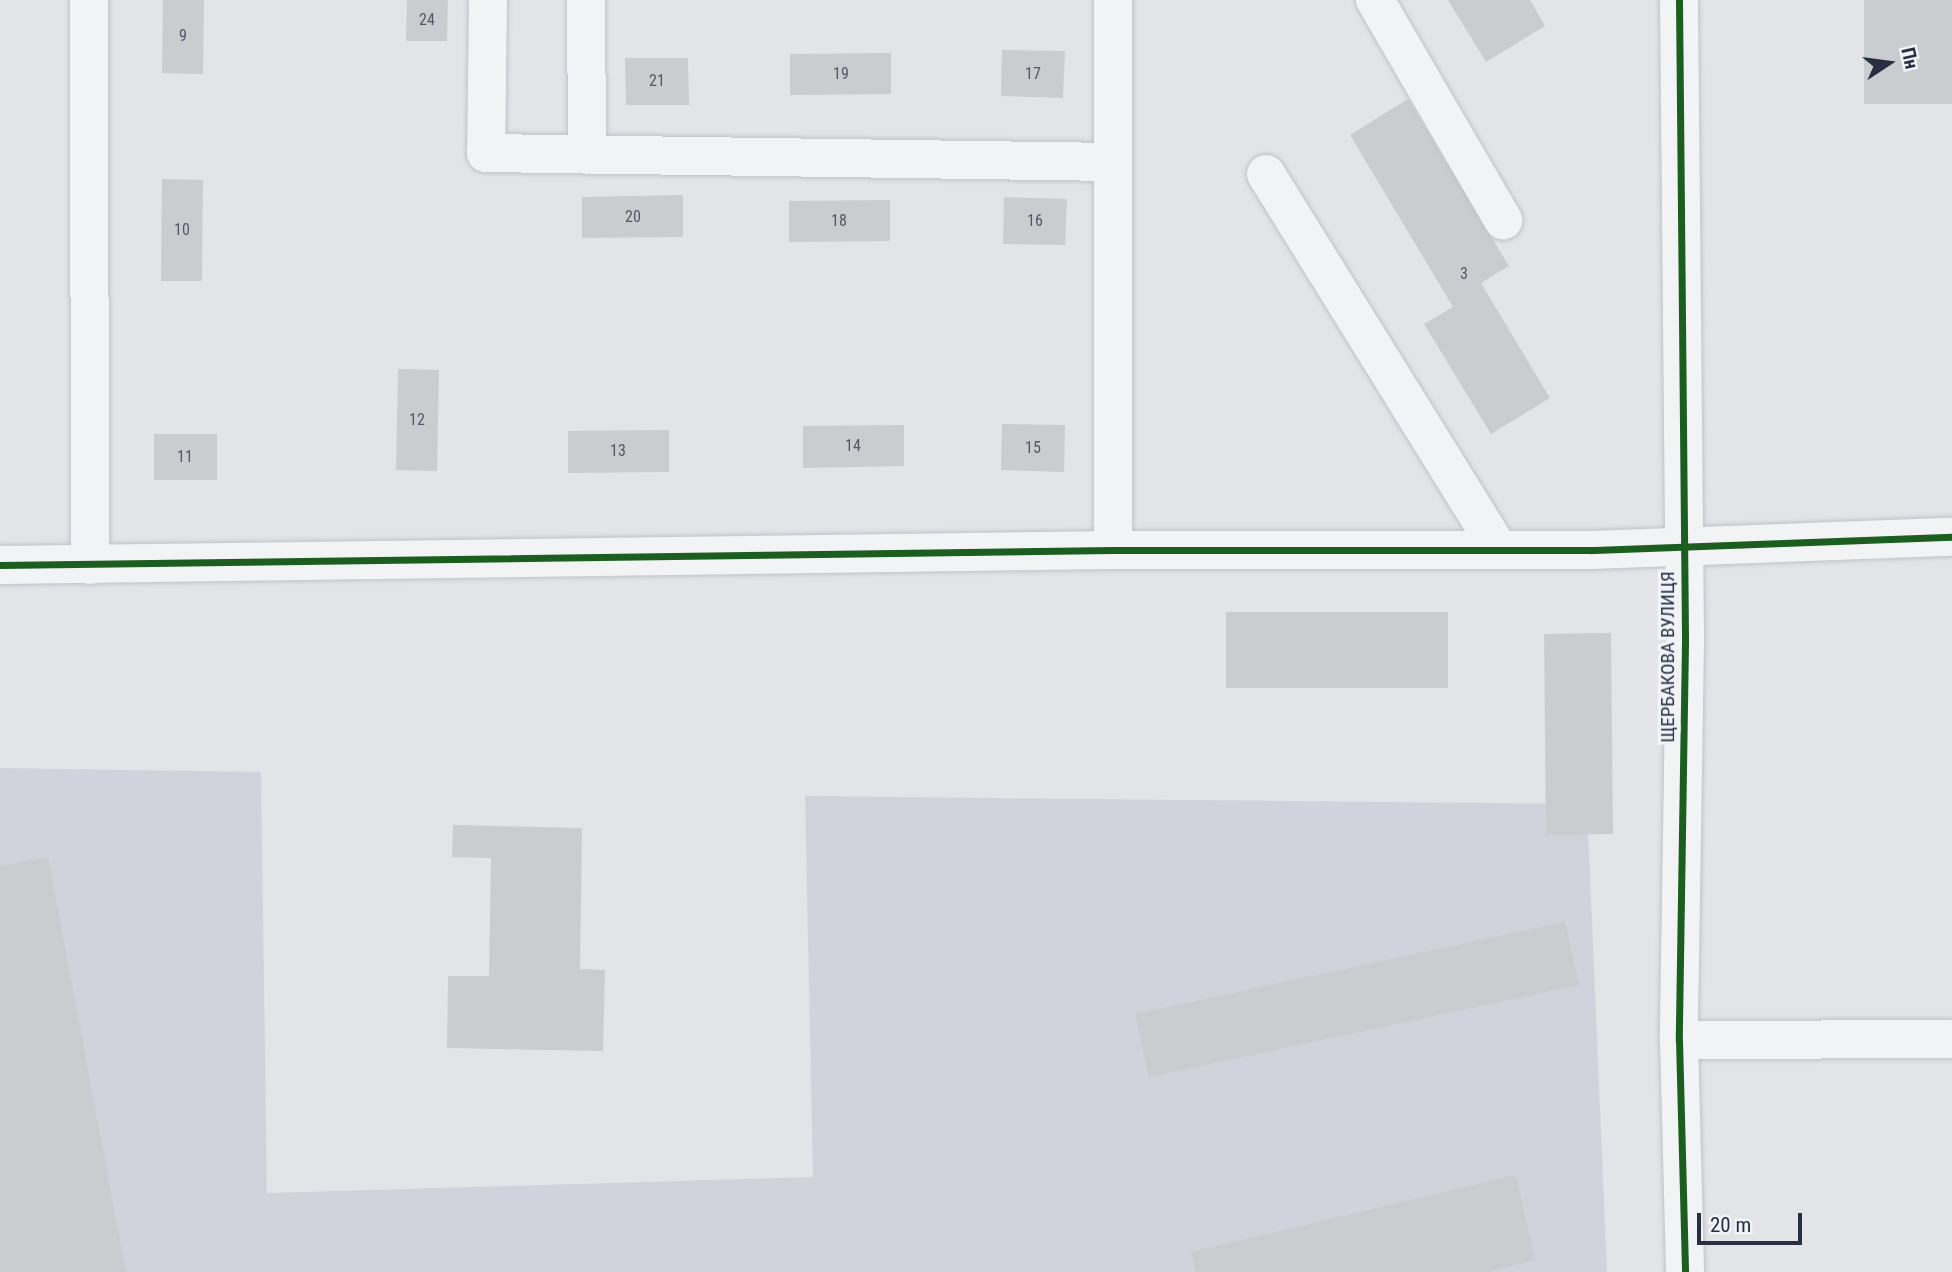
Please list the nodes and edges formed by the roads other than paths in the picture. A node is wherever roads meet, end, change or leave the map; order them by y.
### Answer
1 (89, 0) edge
2 (488, 0) edge
3 (586, 0) edge
4 (1113, 0) edge
5 (1375, 0) edge
6 (1679, 0) edge
7 (586, 155) junction
8 (1113, 162) junction
9 (1266, 174) dead end
10 (1503, 220) dead end
11 (1952, 537) edge
12 (1684, 549) junction
13 (1113, 550) junction
14 (1499, 550) junction
15 (0, 565) edge
16 (90, 565) junction
17 (1952, 1039) edge
18 (1679, 1040) junction
19 (1685, 1272) edge

1 - 16 street
2 - 7 street
3 - 7 street
4 - 8 street
5 - 10 street
6 - 12 street, ЩЕРБАКОВА ВУЛИЦЯ
7 - 8 street
8 - 13 street
9 - 14 street
11 - 12 street
12 - 14 street
12 - 18 street, ЩЕРБАКОВА ВУЛИЦЯ
13 - 14 street
13 - 16 street
15 - 16 street
17 - 18 street
18 - 19 street, ЩЕРБАКОВА ВУЛИЦЯ

